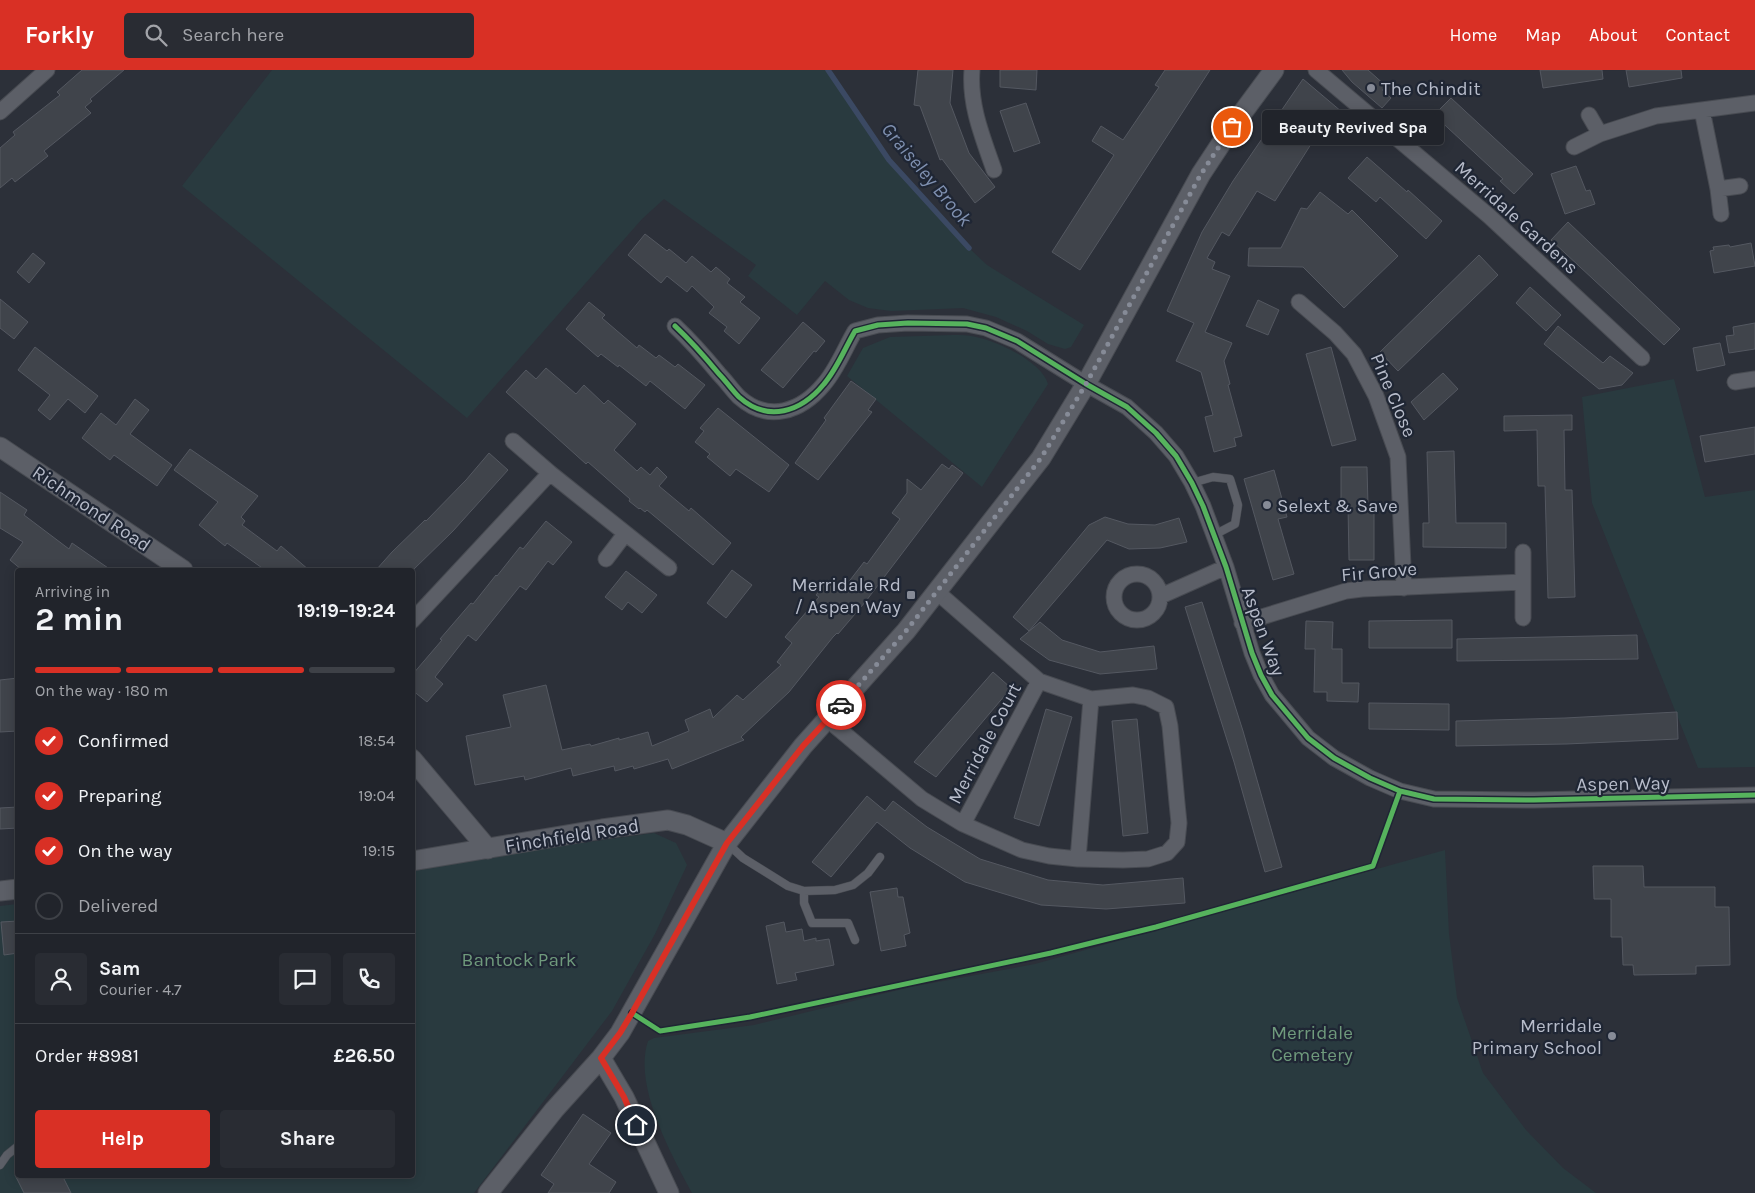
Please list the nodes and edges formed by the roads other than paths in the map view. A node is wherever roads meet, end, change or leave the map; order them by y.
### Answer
1 (48, 70) edge
2 (972, 70) edge
3 (1274, 70) edge
4 (1316, 70) edge
5 (1755, 103) edge
6 (1702, 110) junction
7 (0, 112) edge
8 (1589, 115) dead end
9 (1600, 134) junction
10 (1574, 147) dead end
11 (994, 170) dead end
12 (1740, 186) dead end
13 (1718, 189) junction
14 (1720, 214) dead end
15 (1299, 302) dead end
16 (675, 326) dead end
17 (1642, 358) dead end
18 (1755, 379) edge
19 (1735, 382) dead end
20 (1086, 384) junction
21 (512, 441) dead end
22 (0, 447) edge
23 (550, 473) junction
24 (1192, 484) junction
25 (625, 534) junction
26 (1214, 535) junction
27 (1523, 552) dead end
28 (606, 559) dead end
29 (1226, 567) junction
30 (180, 568) edge
31 (670, 568) dead end
32 (1523, 582) junction
33 (1404, 588) junction
34 (937, 592) junction
35 (1161, 596) dead end
36 (415, 618) edge
37 (1523, 618) dead end
38 (1242, 623) junction
39 (1040, 682) junction
40 (1091, 699) junction
41 (827, 720) junction
42 (415, 763) edge
43 (1755, 795) edge
44 (963, 824) junction
45 (727, 843) junction
46 (488, 849) junction
47 (880, 857) dead end
48 (1078, 859) junction
49 (415, 861) edge
50 (15, 889) edge
51 (0, 891) edge
52 (804, 891) junction
53 (855, 940) dead end
54 (601, 1058) junction
55 (15, 1148) edge
56 (0, 1165) edge
57 (488, 1193) edge
58 (670, 1193) edge

1 - 7 street
2 - 11 street
3 - 20 street
4 - 17 street, Merridale Gardens
5 - 6 street
6 - 9 street
6 - 13 street
8 - 9 street
9 - 10 street
12 - 13 street
13 - 14 street
15 - 33 street, Pine Close
16 - 20 street, Aspen Way
18 - 19 street
20 - 24 street, Aspen Way
20 - 34 street
21 - 23 street
22 - 30 street, Richmond Road
23 - 25 street
23 - 36 street
24 - 26 street, Aspen Way
24 - 26 lane
25 - 28 street
25 - 31 street
26 - 29 street, Aspen Way
27 - 32 street
29 - 35 street
29 - 38 street, Aspen Way
32 - 33 street, Fir Grove
32 - 37 street
33 - 38 street, Fir Grove
34 - 39 street, Merridale Court
34 - 41 street
38 - 43 street, Aspen Way
39 - 40 street, Merridale Court
39 - 44 street, Merridale Court
40 - 48 street
40 - 48 street, Merridale Court
41 - 44 street, Merridale Court
41 - 45 street
42 - 46 street
44 - 48 street, Merridale Court
45 - 46 street, Finchfield Road
45 - 52 lane
45 - 54 street
46 - 49 street, Finchfield Road
47 - 52 lane
50 - 51 street
52 - 53 lane
54 - 57 street
54 - 58 street
55 - 56 lane

